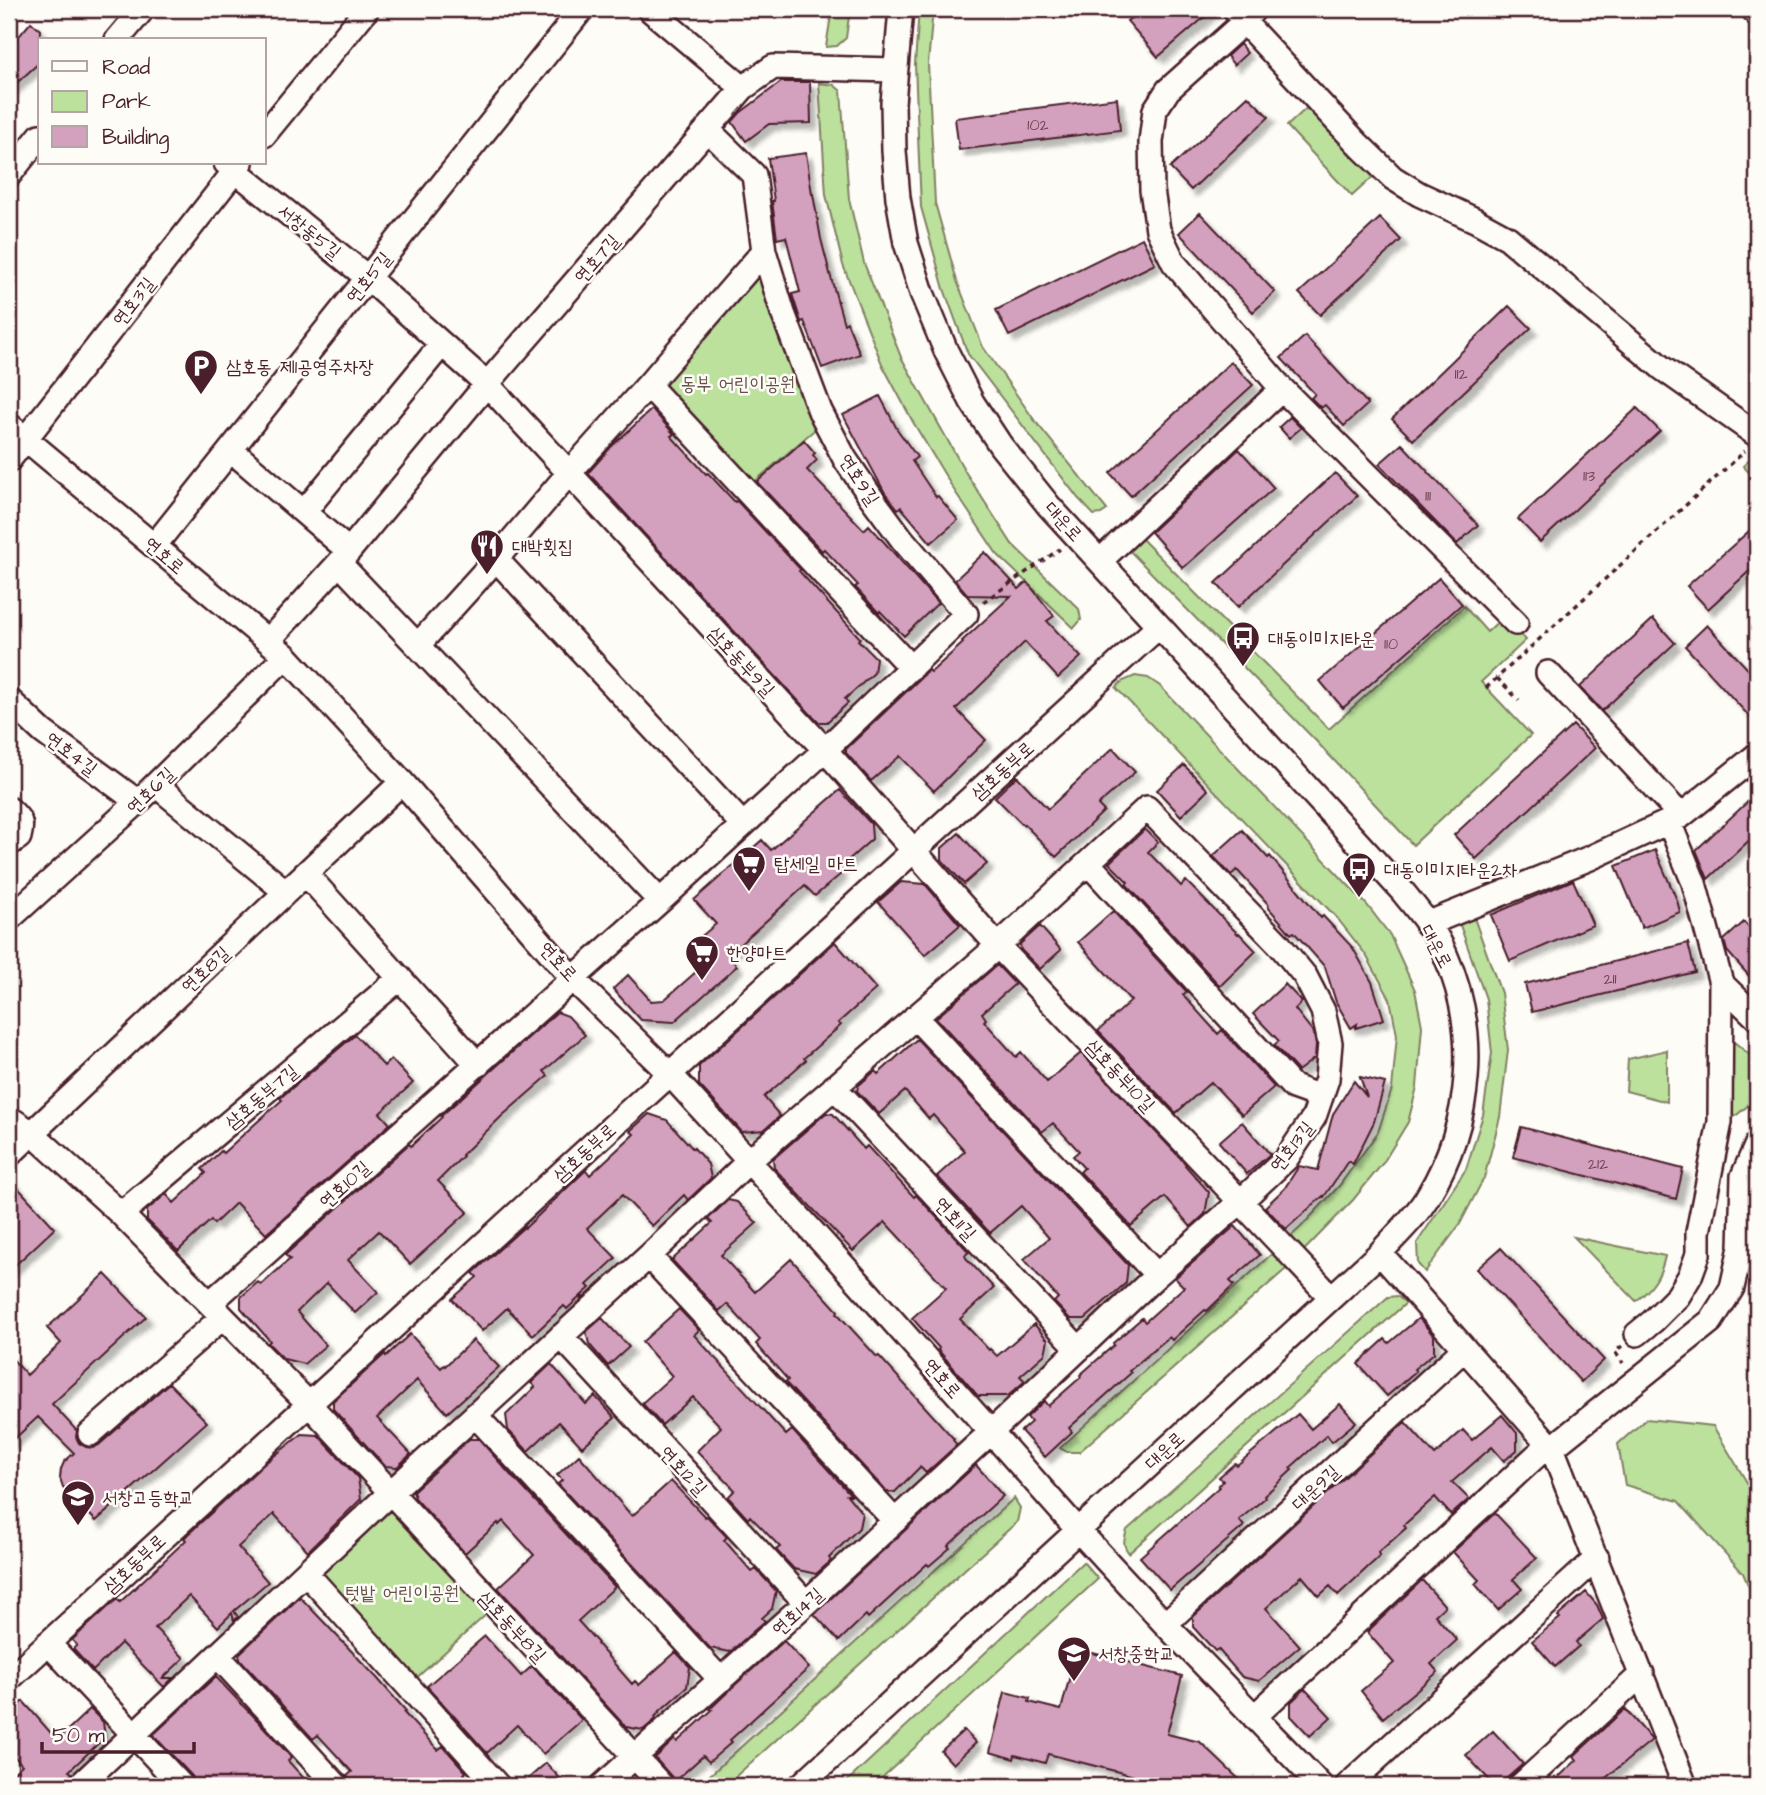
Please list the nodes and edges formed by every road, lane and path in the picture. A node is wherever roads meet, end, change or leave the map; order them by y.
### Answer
1 (143, 9) edge
2 (367, 9) edge
3 (582, 9) edge
4 (649, 9) edge
5 (901, 9) edge
6 (1753, 9) edge
7 (1244, 13) edge
8 (1757, 14) edge
9 (119, 38) edge
10 (895, 70) junction
11 (743, 88) junction
12 (708, 130) junction
13 (266, 133) edge
14 (38, 139) edge
15 (234, 165) edge
16 (9, 175) edge
17 (764, 251) junction
18 (368, 278) junction
19 (442, 344) junction
20 (487, 384) junction
21 (648, 385) junction
22 (1282, 389) junction
23 (17, 432) edge
24 (1752, 442) edge
25 (230, 450) junction
26 (9, 460) edge
27 (569, 473) junction
28 (304, 512) junction
29 (1077, 537) junction
30 (154, 546) junction
31 (344, 557) junction
32 (496, 559) junction
33 (1100, 561) junction
34 (967, 614) junction
35 (1516, 623) dead end
36 (1159, 626) junction
37 (268, 641) junction
38 (418, 645) junction
39 (286, 656) junction
40 (911, 668) junction
41 (1548, 673) dead end
42 (1497, 678) junction
43 (1486, 688) dead end
44 (9, 700) edge
45 (1519, 700) dead end
46 (825, 750) junction
47 (1757, 755) edge
48 (402, 782) junction
49 (156, 785) junction
50 (138, 802) junction
51 (9, 809) edge
52 (1675, 819) junction
53 (743, 825) junction
54 (9, 844) edge
55 (914, 850) junction
56 (1088, 863) junction
57 (306, 874) junction
58 (286, 892) junction
59 (660, 901) junction
60 (9, 919) edge
61 (1427, 924) junction
62 (998, 946) junction
63 (400, 978) junction
64 (574, 979) junction
65 (1721, 983) junction
66 (915, 1017) junction
67 (1757, 1018) edge
68 (478, 1065) junction
69 (670, 1074) junction
70 (834, 1087) junction
71 (1321, 1097) junction
72 (9, 1118) edge
73 (32, 1133) junction
74 (1757, 1144) edge
75 (9, 1155) edge
76 (749, 1161) junction
77 (1240, 1202) junction
78 (121, 1214) junction
79 (1380, 1253) junction
80 (649, 1256) junction
81 (1157, 1275) junction
82 (1331, 1297) junction
83 (217, 1310) junction
84 (1637, 1334) joint
85 (561, 1336) junction
86 (1079, 1349) junction
87 (1464, 1349) junction
88 (1637, 1380) junction
89 (309, 1404) junction
90 (475, 1415) junction
91 (990, 1433) junction
92 (90, 1434) dead end
93 (1550, 1446) junction
94 (390, 1493) junction
95 (895, 1521) junction
96 (1078, 1530) junction
97 (1597, 1558) junction
98 (306, 1573) junction
99 (806, 1603) junction
100 (1166, 1624) junction
101 (48, 1643) junction
102 (218, 1656) junction
103 (1642, 1674) junction
104 (9, 1679) edge
105 (721, 1680) junction
106 (1254, 1717) junction
107 (135, 1735) junction
108 (635, 1757) junction
109 (79, 1786) edge
110 (182, 1786) edge
111 (337, 1786) edge
112 (498, 1786) edge
113 (602, 1786) edge
114 (662, 1786) edge
115 (800, 1786) edge
116 (1321, 1786) edge
117 (1347, 1786) edge
118 (1520, 1786) edge
119 (1685, 1786) edge

1 - 9 street
2 - 13 street
3 - 18 street, 연호5길
4 - 11 street
5 - 10 street, 대운로
6 - 8 street
7 - 22 street
7 - 24 street
10 - 11 street, 연호7길
10 - 29 street, 대운로
11 - 12 street, 연호7길
12 - 17 street, 연호9길
12 - 20 street, 연호7길
14 - 16 street
15 - 18 street, 서창동5길
15 - 23 street, 연호3길
17 - 21 street
17 - 34 street, 연호9길
18 - 19 street, 서창동5길
18 - 25 street, 연호5길
19 - 20 street, 서창동5길
19 - 28 street
20 - 27 street, 삼호동부9길
20 - 31 street, 연호7길
21 - 27 street
21 - 40 street
22 - 33 street
22 - 35 street
23 - 26 street
23 - 30 street, 연호로
24 - 42 path
25 - 28 street
25 - 30 street, 연호5길
27 - 32 street
27 - 46 street, 삼호동부9길
28 - 31 street
29 - 33 street, 대운로
29 - 34 path
30 - 37 street, 연호로
31 - 37 street, 연호7길
31 - 38 street
32 - 38 street
32 - 53 street
33 - 36 street, 대운로
34 - 40 street
36 - 55 street, 삼호동부로
36 - 61 street, 대운로
37 - 39 street, 연호로
38 - 59 street
39 - 48 street, 연호로
39 - 49 street, 연호6길
40 - 46 street
41 - 52 street
42 - 43 path
42 - 45 path
44 - 50 street, 연호4길
46 - 53 street
46 - 55 street, 삼호동부9길
47 - 52 street
48 - 57 street, 연호8길
48 - 64 street, 연호로
49 - 50 street, 연호6길
49 - 58 street
50 - 60 street, 연호6길
51 - 54 street
52 - 61 street
52 - 65 street
53 - 59 street
55 - 62 street, 삼호동부10길
55 - 69 street, 삼호동부로
56 - 62 street
56 - 71 street
56 - 71 street, 연호13길
57 - 58 street, 연호8길
57 - 63 street
58 - 73 street, 연호8길
59 - 64 street
61 - 79 street, 대운로
62 - 66 street
62 - 77 street, 삼호동부10길
63 - 68 street
63 - 78 street, 삼호동부7길
64 - 68 street, 연호10길
64 - 69 street, 연호로
65 - 67 street
65 - 84 street
66 - 70 street
66 - 81 street
68 - 83 street, 연호10길
69 - 76 street, 연호로
69 - 89 street, 삼호동부로
70 - 76 street
70 - 86 street, 연호11길
71 - 77 street, 연호13길
72 - 73 street
73 - 75 street, 연호8길
73 - 78 street
74 - 88 street
76 - 80 street
76 - 91 street, 연호로
77 - 81 street, 연호13길
77 - 82 street, 삼호동부10길
78 - 83 street
79 - 82 street, 대운로
79 - 87 street
80 - 85 street
80 - 95 street
81 - 86 street, 연호13길
82 - 96 street, 대운로
83 - 89 street
83 - 92 street, 연호10길
84 - 88 path
85 - 90 street
85 - 99 street, 연호12길
86 - 91 street, 연호13길
87 - 93 street
87 - 100 street, 대운9길
88 - 93 street
89 - 94 street, 삼호동부8길
89 - 101 street, 삼호동부로
90 - 94 street
90 - 105 street
91 - 95 street, 연호14길
91 - 96 street, 연호로
93 - 97 street
93 - 106 street
94 - 98 street
94 - 108 street, 삼호동부8길
95 - 99 street, 연호14길
96 - 100 street
96 - 115 street, 대운로
97 - 103 street
97 - 117 street
98 - 102 street
98 - 112 street
99 - 105 street, 연호14길
100 - 106 street
101 - 104 street, 삼호동부로
101 - 107 street
102 - 107 street
102 - 111 street
103 - 118 street
103 - 119 street
105 - 108 street, 연호14길
106 - 116 street
107 - 109 street
107 - 110 street
108 - 113 street, 연호14길
108 - 114 street, 삼호동부8길

